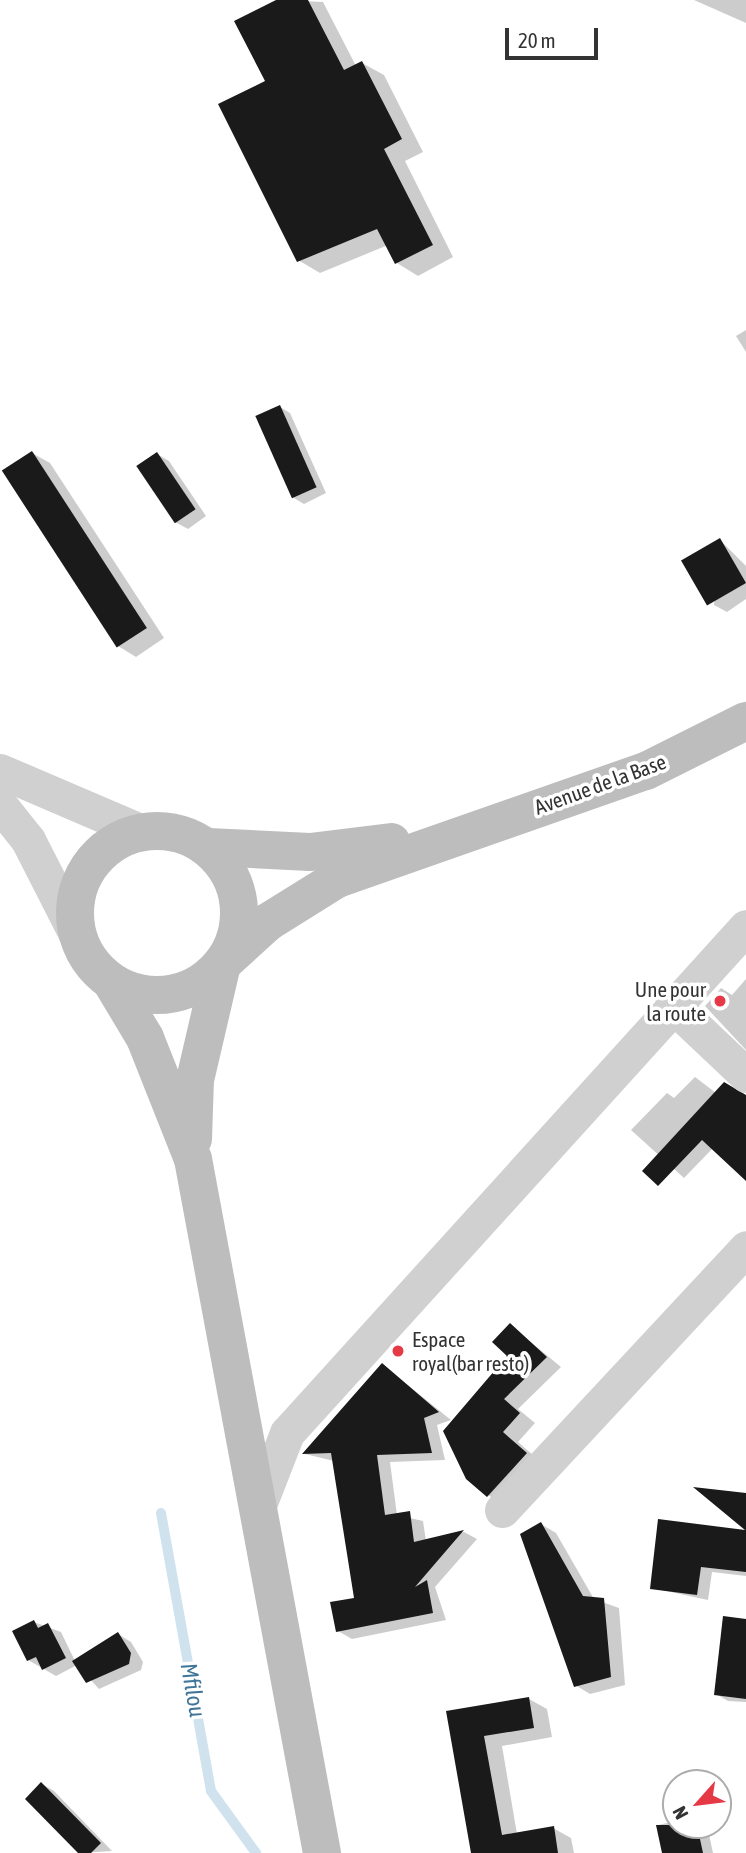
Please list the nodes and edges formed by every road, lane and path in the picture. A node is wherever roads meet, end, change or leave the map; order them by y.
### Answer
1 (746, 721) edge
2 (0, 771) edge
3 (0, 805) edge
4 (139, 831) junction
5 (449, 835) junction
6 (208, 848) junction
7 (746, 928) edge
8 (78, 938) junction
9 (222, 964) junction
10 (113, 983) junction
11 (672, 1006) junction
12 (746, 1074) edge
13 (193, 1159) junction
14 (746, 1248) edge
15 (261, 1500) junction
16 (502, 1510) dead end
17 (322, 1853) edge

1 - 5 main road, Avenue de la Base
2 - 4 street
3 - 8 street
4 - 6 main road
4 - 8 main road
5 - 6 main road, Avenue de la Base
5 - 9 main road, Avenue de la Base
6 - 9 main road
7 - 11 street
8 - 10 main road
9 - 10 main road
9 - 13 main road
10 - 13 main road
11 - 12 street
11 - 15 street
13 - 15 main road
14 - 16 street
15 - 17 main road

